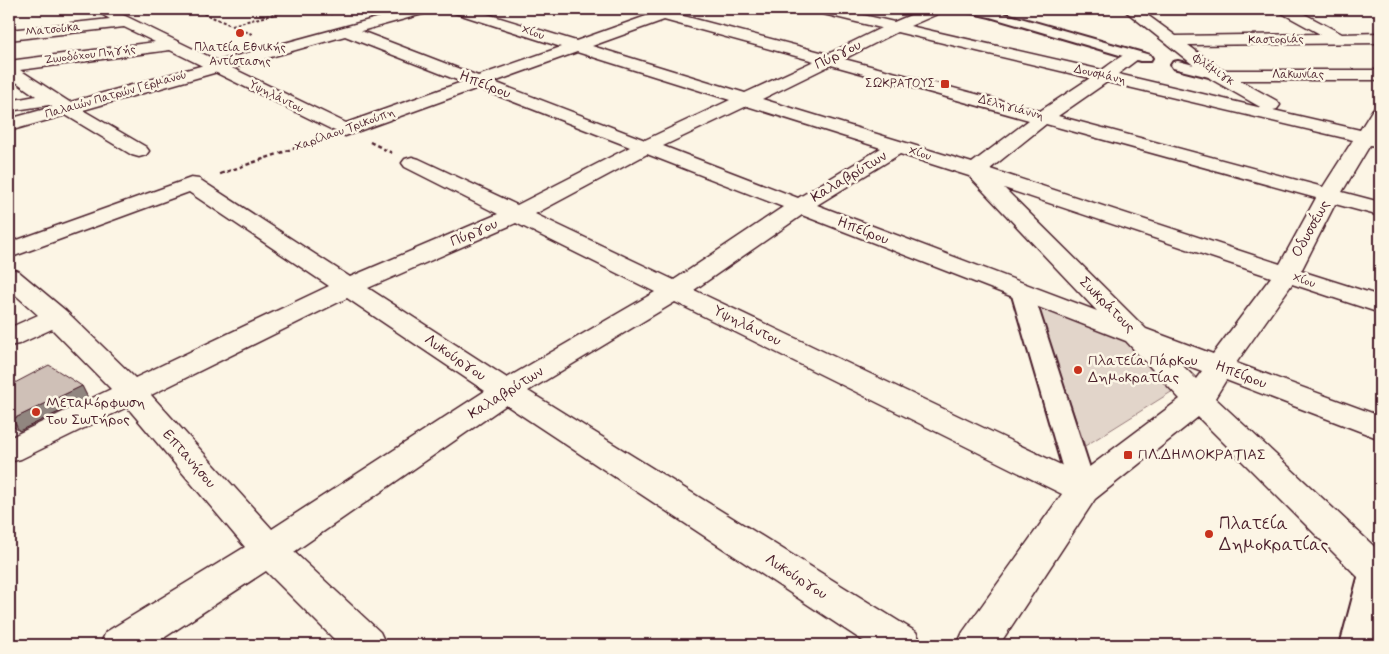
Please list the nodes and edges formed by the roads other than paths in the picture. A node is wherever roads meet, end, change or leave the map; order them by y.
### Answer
1 (100, 9) edge
2 (425, 9) edge
3 (458, 9) edge
4 (642, 9) edge
5 (682, 9) edge
6 (820, 9) edge
7 (937, 9) edge
8 (968, 9) edge
9 (1130, 9) edge
10 (1285, 9) edge
11 (664, 15) junction
12 (127, 22) junction
13 (895, 27) junction
14 (346, 30) junction
15 (9, 35) edge
16 (1380, 38) edge
17 (1339, 39) junction
18 (1172, 41) junction
19 (172, 45) junction
20 (576, 46) junction
21 (1364, 53) dead end
22 (1140, 57) joint
23 (831, 59) junction
24 (1178, 65) dead end
25 (9, 66) edge
26 (215, 67) junction
27 (9, 70) edge
28 (1217, 75) junction
29 (1103, 76) junction
30 (1380, 76) edge
31 (478, 82) junction
32 (744, 99) junction
33 (60, 104) junction
34 (9, 106) edge
35 (1380, 113) edge
36 (1044, 117) junction
37 (1303, 122) junction
38 (9, 125) edge
39 (345, 130) joint
40 (1373, 139) edge
41 (646, 147) junction
42 (897, 147) junction
43 (139, 151) dead end
44 (412, 162) road end
45 (975, 171) junction
46 (1329, 195) junction
47 (800, 206) junction
48 (1380, 209) edge
49 (517, 214) junction
50 (9, 251) edge
51 (1286, 275) junction
52 (9, 276) edge
53 (349, 287) junction
54 (675, 291) junction
55 (1022, 292) junction
56 (1380, 305) edge
57 (56, 317) junction
58 (1138, 336) junction
59 (9, 338) edge
60 (1219, 366) junction
61 (506, 391) junction
62 (131, 392) junction
63 (1199, 400) junction
64 (1380, 428) edge
65 (9, 451) edge
66 (1083, 490) junction
67 (269, 550) junction
68 (1378, 572) edge
69 (120, 645) edge
70 (366, 645) edge
71 (902, 645) edge
72 (977, 645) edge
73 (1357, 645) edge

1 - 12 street, Υψηλάντου
2 - 14 street, Παλαιών Πατρών Γερμανού
3 - 20 street, Χίου
4 - 11 street, Δεληγιάννη
5 - 11 street, Χαρίλαου Τρικούπη
6 - 13 street, Δουσμάνη
7 - 13 street, Πύργου
8 - 22 street
9 - 18 street, Φλέμιγκ
10 - 17 street
11 - 20 street, Χαρίλαου Τρικούπη
11 - 23 street, Δεληγιάννη
12 - 15 street, Ματσούκα
12 - 19 street, Υψηλάντου
13 - 23 street, Πύργου
13 - 29 street, Δουσμάνη
14 - 26 street, Παλαιών Πατρών Γερμανού
14 - 31 street, Ηπείρου
16 - 17 street, Καστοριάς
17 - 18 street, Καστοριάς
17 - 21 street
18 - 28 street, Φλέμιγκ
19 - 25 street, Ζωοδόχου Πηγής
19 - 26 street, Υψηλάντου
20 - 31 street, Χαρίλαου Τρικούπη
20 - 32 street, Χίου
22 - 29 street
23 - 32 street, Πύργου
23 - 36 street, Δεληγιάννη
24 - 28 street
26 - 33 street, Παλαιών Πατρών Γερμανού
26 - 39 street, Υψηλάντου
27 - 33 street
28 - 30 street, Λακωνίας
28 - 37 street, Φλέμιγκ
29 - 36 street
29 - 37 street, Δουσμάνη
31 - 39 street, Χαρίλαου Τρικούπη
31 - 41 street, Ηπείρου
32 - 41 street, Πύργου
32 - 42 street, Χίου
33 - 34 street
33 - 38 street, Παλαιών Πατρών Γερμανού
33 - 43 street
35 - 40 street, Οδυσσέως
36 - 45 street
36 - 46 street, Δεληγιάννη
37 - 40 street, Δουσμάνη
40 - 46 street, Οδυσσέως
41 - 47 street, Ηπείρου
41 - 49 street, Πύργου
42 - 45 street, Χίου
42 - 47 street, Καλαβρύτων
44 - 49 street, Υψηλάντου
45 - 51 street, Χίου
45 - 58 street, Σωκράτους
46 - 48 street, Δεληγιάννη
46 - 51 street, Οδυσσέως
47 - 54 street, Καλαβρύτων
47 - 55 street, Ηπείρου
49 - 53 street, Πύργου
49 - 54 street, Υψηλάντου
50 - 53 street, Λυκούργου
51 - 56 street, Χίου
51 - 60 street, Οδυσσέως
52 - 57 street, Επτανήσου
53 - 61 street, Λυκούργου
53 - 62 street, Πύργου
54 - 61 street, Καλαβρύτων
54 - 66 street, Υψηλάντου
55 - 58 street, Ηπείρου
55 - 66 street
57 - 59 street
57 - 62 street, Επτανήσου
58 - 60 street, Ηπείρου
58 - 63 street, Σωκράτους
60 - 63 street, Οδυσσέως
60 - 64 street, Ηπείρου
61 - 67 street, Καλαβρύτων
61 - 71 street, Λυκούργου
62 - 65 street, Πύργου
62 - 67 street, Επτανήσου
63 - 66 street
63 - 68 street, Σωκράτους
66 - 72 street
67 - 69 street, Καλαβρύτων
67 - 70 street, Επτανήσου
68 - 73 street

